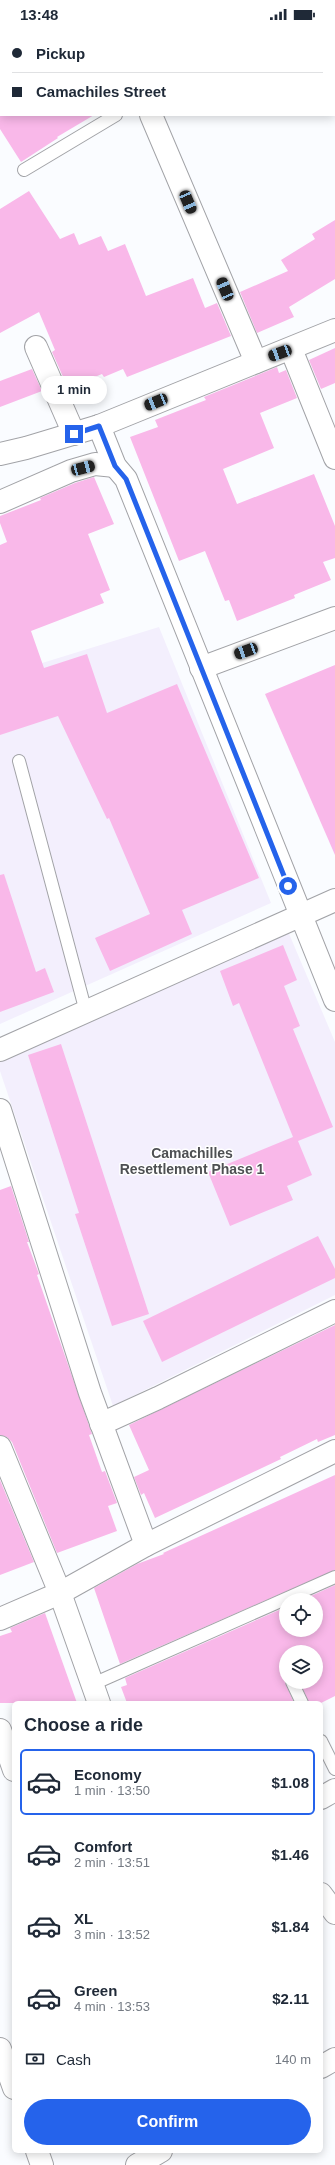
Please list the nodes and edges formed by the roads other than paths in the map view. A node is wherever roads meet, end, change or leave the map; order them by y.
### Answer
1 (114, 116) edge
2 (151, 116) edge
3 (24, 170) dead end
4 (335, 330) edge
5 (36, 347) dead end
6 (291, 349) junction
7 (256, 362) junction
8 (99, 426) junction
9 (74, 434) junction
10 (0, 454) edge
11 (335, 458) edge
12 (115, 466) junction
13 (0, 502) edge
14 (335, 618) edge
15 (201, 668) junction
16 (19, 761) dead end
17 (335, 900) edge
18 (300, 915) junction
19 (335, 1000) edge
20 (86, 1012) junction
21 (0, 1050) edge
22 (0, 1110) edge
23 (335, 1311) edge
24 (101, 1424) junction
25 (0, 1447) edge
26 (335, 1452) edge
27 (146, 1545) junction
28 (335, 1577) edge
29 (60, 1593) junction
30 (0, 1619) edge
31 (295, 1689) edge
32 (96, 1693) edge
33 (301, 1701) edge
34 (0, 1730) edge
35 (323, 1745) edge
36 (12, 1764) edge
37 (335, 1769) edge
38 (335, 1790) edge
39 (323, 1797) edge
40 (323, 1897) edge
41 (335, 1913) edge
42 (0, 2049) edge
43 (335, 2060) edge
44 (323, 2066) edge
45 (12, 2082) edge
46 (38, 2153) edge
47 (42, 2165) edge

1 - 3 lane
2 - 7 street
4 - 6 street
5 - 9 street
6 - 7 street
6 - 11 street
7 - 8 street
8 - 9 street
8 - 12 street
9 - 10 street
12 - 13 street
12 - 15 street
14 - 15 street
15 - 18 street
16 - 20 lane
17 - 18 street
18 - 19 street
18 - 20 street
20 - 21 street
22 - 24 street
23 - 24 street
24 - 27 street
25 - 29 street
26 - 27 street
27 - 29 street
28 - 32 lane
29 - 30 street
29 - 32 street
31 - 33 lane
34 - 36 street
35 - 37 lane
38 - 39 street
40 - 41 street
42 - 45 street
43 - 44 street
46 - 47 street

